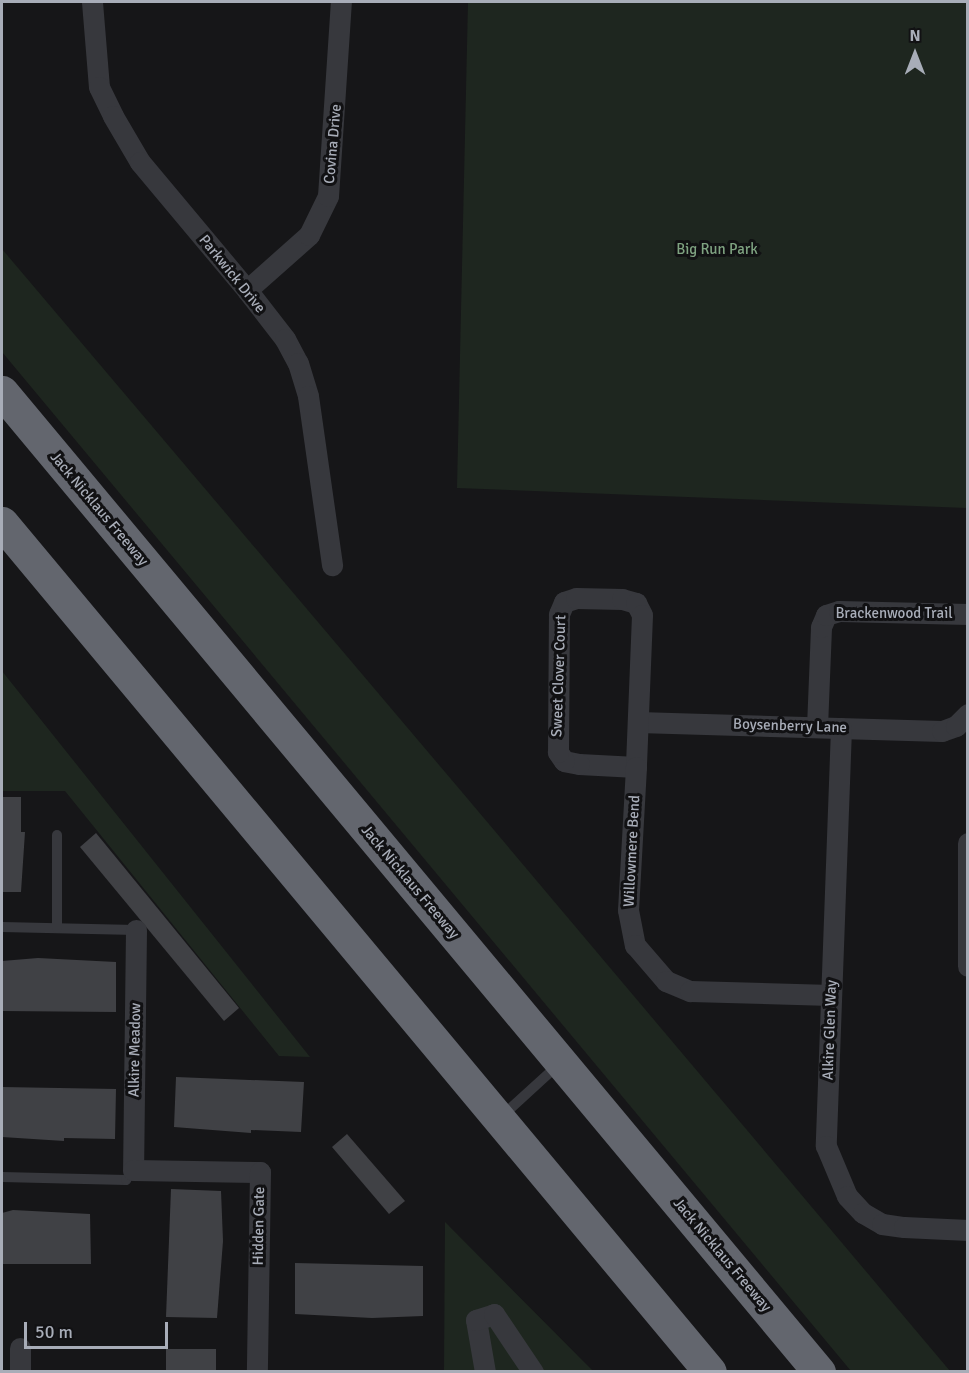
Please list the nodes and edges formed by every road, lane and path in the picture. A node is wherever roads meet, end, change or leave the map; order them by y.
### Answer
1 (92, 2) edge
2 (341, 2) edge
3 (247, 290) junction
4 (2, 392) edge
5 (2, 523) edge
6 (332, 565) dead end
7 (968, 614) edge
8 (968, 714) edge
9 (638, 722) junction
10 (818, 727) junction
11 (841, 728) junction
12 (636, 767) junction
13 (57, 835) dead end
14 (968, 843) edge
15 (2, 927) edge
16 (57, 928) junction
17 (136, 930) joint
18 (966, 966) edge
19 (831, 995) junction
20 (560, 1063) junction
21 (499, 1120) junction
22 (133, 1170) junction
23 (2, 1177) edge
24 (968, 1230) edge
25 (20, 1348) dead end
26 (20, 1371) edge
27 (257, 1371) edge
28 (485, 1371) edge
29 (533, 1371) edge
30 (710, 1371) edge
31 (819, 1371) edge

1 - 3 street, Parkwick Drive
2 - 3 street, Covina Drive
3 - 6 street, Parkwick Drive
4 - 20 highway, Jack Nicklaus Freeway
5 - 21 highway
7 - 10 street, Brackenwood Trail
8 - 11 street, Boysenberry Lane
9 - 10 street, Boysenberry Lane
9 - 12 street, Willowmere Bend
9 - 12 street, Sweet Clover Court
10 - 11 street, Boysenberry Lane
11 - 19 street, Alkire Glen Way
12 - 19 street, Willowmere Bend
13 - 16 lane
14 - 18 street
15 - 16 lane
16 - 17 lane
17 - 22 street, Alkire Meadow
19 - 24 street, Alkire Glen Way
20 - 21 lane
20 - 31 highway, Jack Nicklaus Freeway
21 - 30 highway
22 - 23 lane
22 - 27 street, Hidden Gate
25 - 26 street
28 - 29 street

